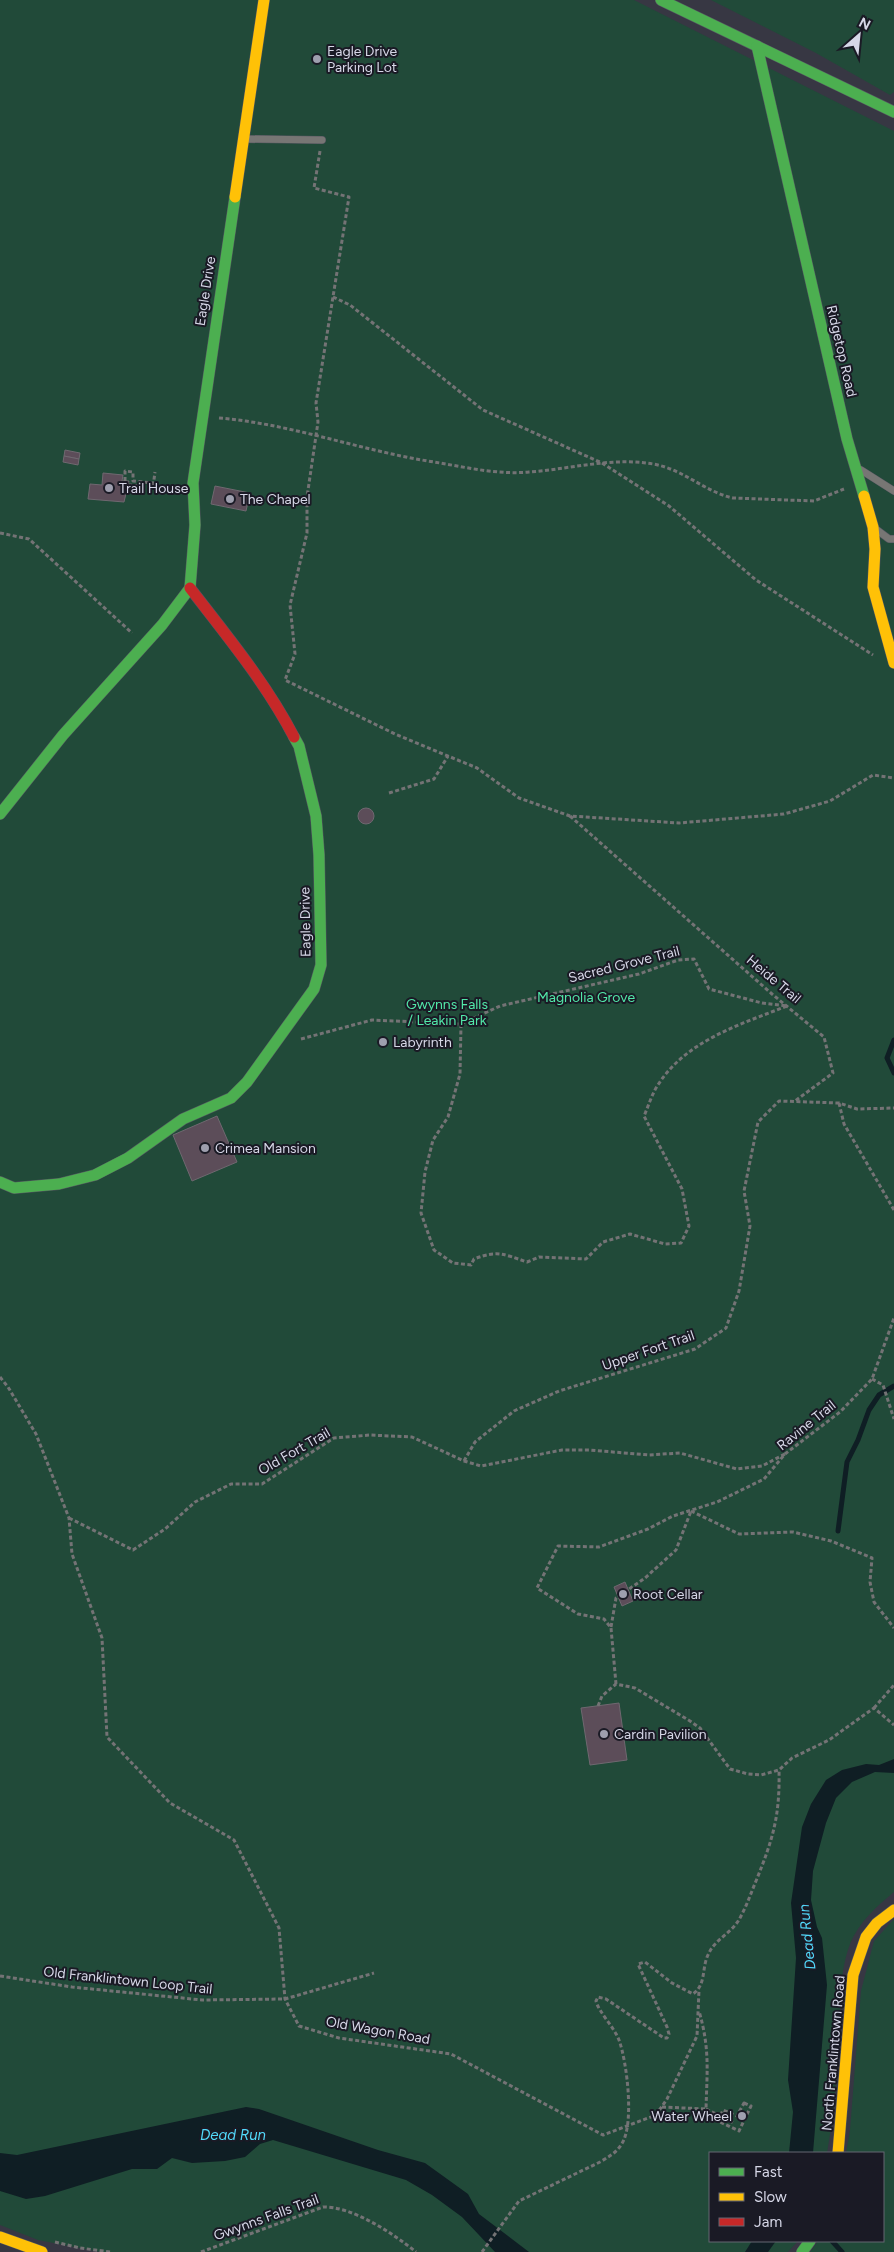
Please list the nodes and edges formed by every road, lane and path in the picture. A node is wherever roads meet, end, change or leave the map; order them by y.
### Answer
1 (264, 0) edge
2 (661, 0) edge
3 (757, 46) junction
4 (894, 112) edge
5 (243, 139) junction
6 (322, 140) joint
7 (333, 297) junction
8 (201, 421) junction
9 (316, 435) junction
10 (602, 463) junction
11 (855, 466) junction
12 (155, 472) dead end
13 (125, 481) dead end
14 (154, 483) junction
15 (860, 483) junction
16 (128, 485) dead end
17 (894, 491) edge
18 (873, 527) junction
19 (0, 533) edge
20 (894, 539) edge
21 (190, 588) junction
22 (144, 644) junction
23 (878, 658) dead end
24 (894, 662) edge
25 (448, 756) junction
26 (894, 778) edge
27 (389, 793) dead end
28 (0, 814) edge
29 (570, 816) junction
30 (787, 1006) junction
31 (461, 1024) junction
32 (275, 1045) junction
33 (795, 1102) junction
34 (839, 1103) junction
35 (894, 1108) edge
36 (0, 1182) edge
37 (894, 1210) edge
38 (894, 1318) edge
39 (0, 1377) edge
40 (872, 1379) junction
41 (894, 1419) edge
42 (785, 1454) junction
43 (464, 1462) junction
44 (691, 1511) junction
45 (69, 1518) junction
46 (611, 1628) junction
47 (894, 1628) edge
48 (616, 1684) junction
49 (894, 1686) edge
50 (598, 1706) dead end
51 (874, 1708) junction
52 (894, 1725) edge
53 (779, 1770) junction
54 (894, 1910) edge
55 (374, 1973) dead end
56 (0, 1976) edge
57 (699, 1990) junction
58 (285, 1999) junction
59 (698, 2008) junction
60 (661, 2107) junction
61 (706, 2110) junction
62 (720, 2116) junction
63 (734, 2123) dead end
64 (627, 2126) junction
65 (838, 2152) edge
66 (0, 2237) edge
67 (49, 2240) dead end
68 (42, 2252) edge
69 (111, 2252) edge
70 (201, 2252) edge
71 (416, 2252) edge
72 (482, 2252) edge

1 - 5 street, Eagle Drive
2 - 3 street
3 - 4 street
3 - 11 street, Ridgetop Road
5 - 6 lane
5 - 8 street, Eagle Drive
6 - 7 path
7 - 9 path
7 - 10 path
8 - 9 path
8 - 21 street, Eagle Drive
9 - 10 path
9 - 25 path
10 - 15 path
10 - 23 path
11 - 15 street, Ridgetop Road
11 - 17 lane
12 - 14 path
13 - 14 path
14 - 16 path
15 - 18 street, Ridgetop Road
18 - 20 lane
18 - 24 street, Ridgetop Road
19 - 22 path
21 - 22 street
21 - 32 street, Eagle Drive
22 - 28 street
25 - 27 path
25 - 29 path
26 - 29 path
29 - 30 path, Heide Trail
30 - 31 path, Sacred Grove Trail
30 - 31 path
30 - 33 path, Heide Trail
31 - 32 path
32 - 36 street, Eagle Drive
33 - 34 path
33 - 43 path, Upper Fort Trail
34 - 35 path
34 - 37 path
38 - 40 path, Ravine Trail
39 - 45 path, Old Wagon Road
40 - 41 path
40 - 42 path, Ravine Trail
42 - 43 path, Old Fort Trail
42 - 44 path, Ravine Trail
43 - 45 path, Old Fort Trail
44 - 46 path
44 - 46 path, Ravine Trail
44 - 47 path
45 - 58 path, Old Wagon Road
46 - 48 path
48 - 50 path
48 - 53 path
49 - 51 path
51 - 52 path
51 - 53 path
53 - 57 path
54 - 65 street, North Franklintown Road
55 - 58 path, Old Franklintown Loop Trail
56 - 58 path, Old Franklintown Loop Trail
57 - 59 path, Old Wagon Road
57 - 64 path
58 - 64 path, Old Wagon Road
59 - 60 path, Old Wagon Road
59 - 61 path
60 - 61 path
60 - 64 path, Old Wagon Road
61 - 62 path
62 - 62 path
62 - 63 path
64 - 72 path
66 - 68 street
67 - 69 path
70 - 71 path, Gwynns Falls Trail

